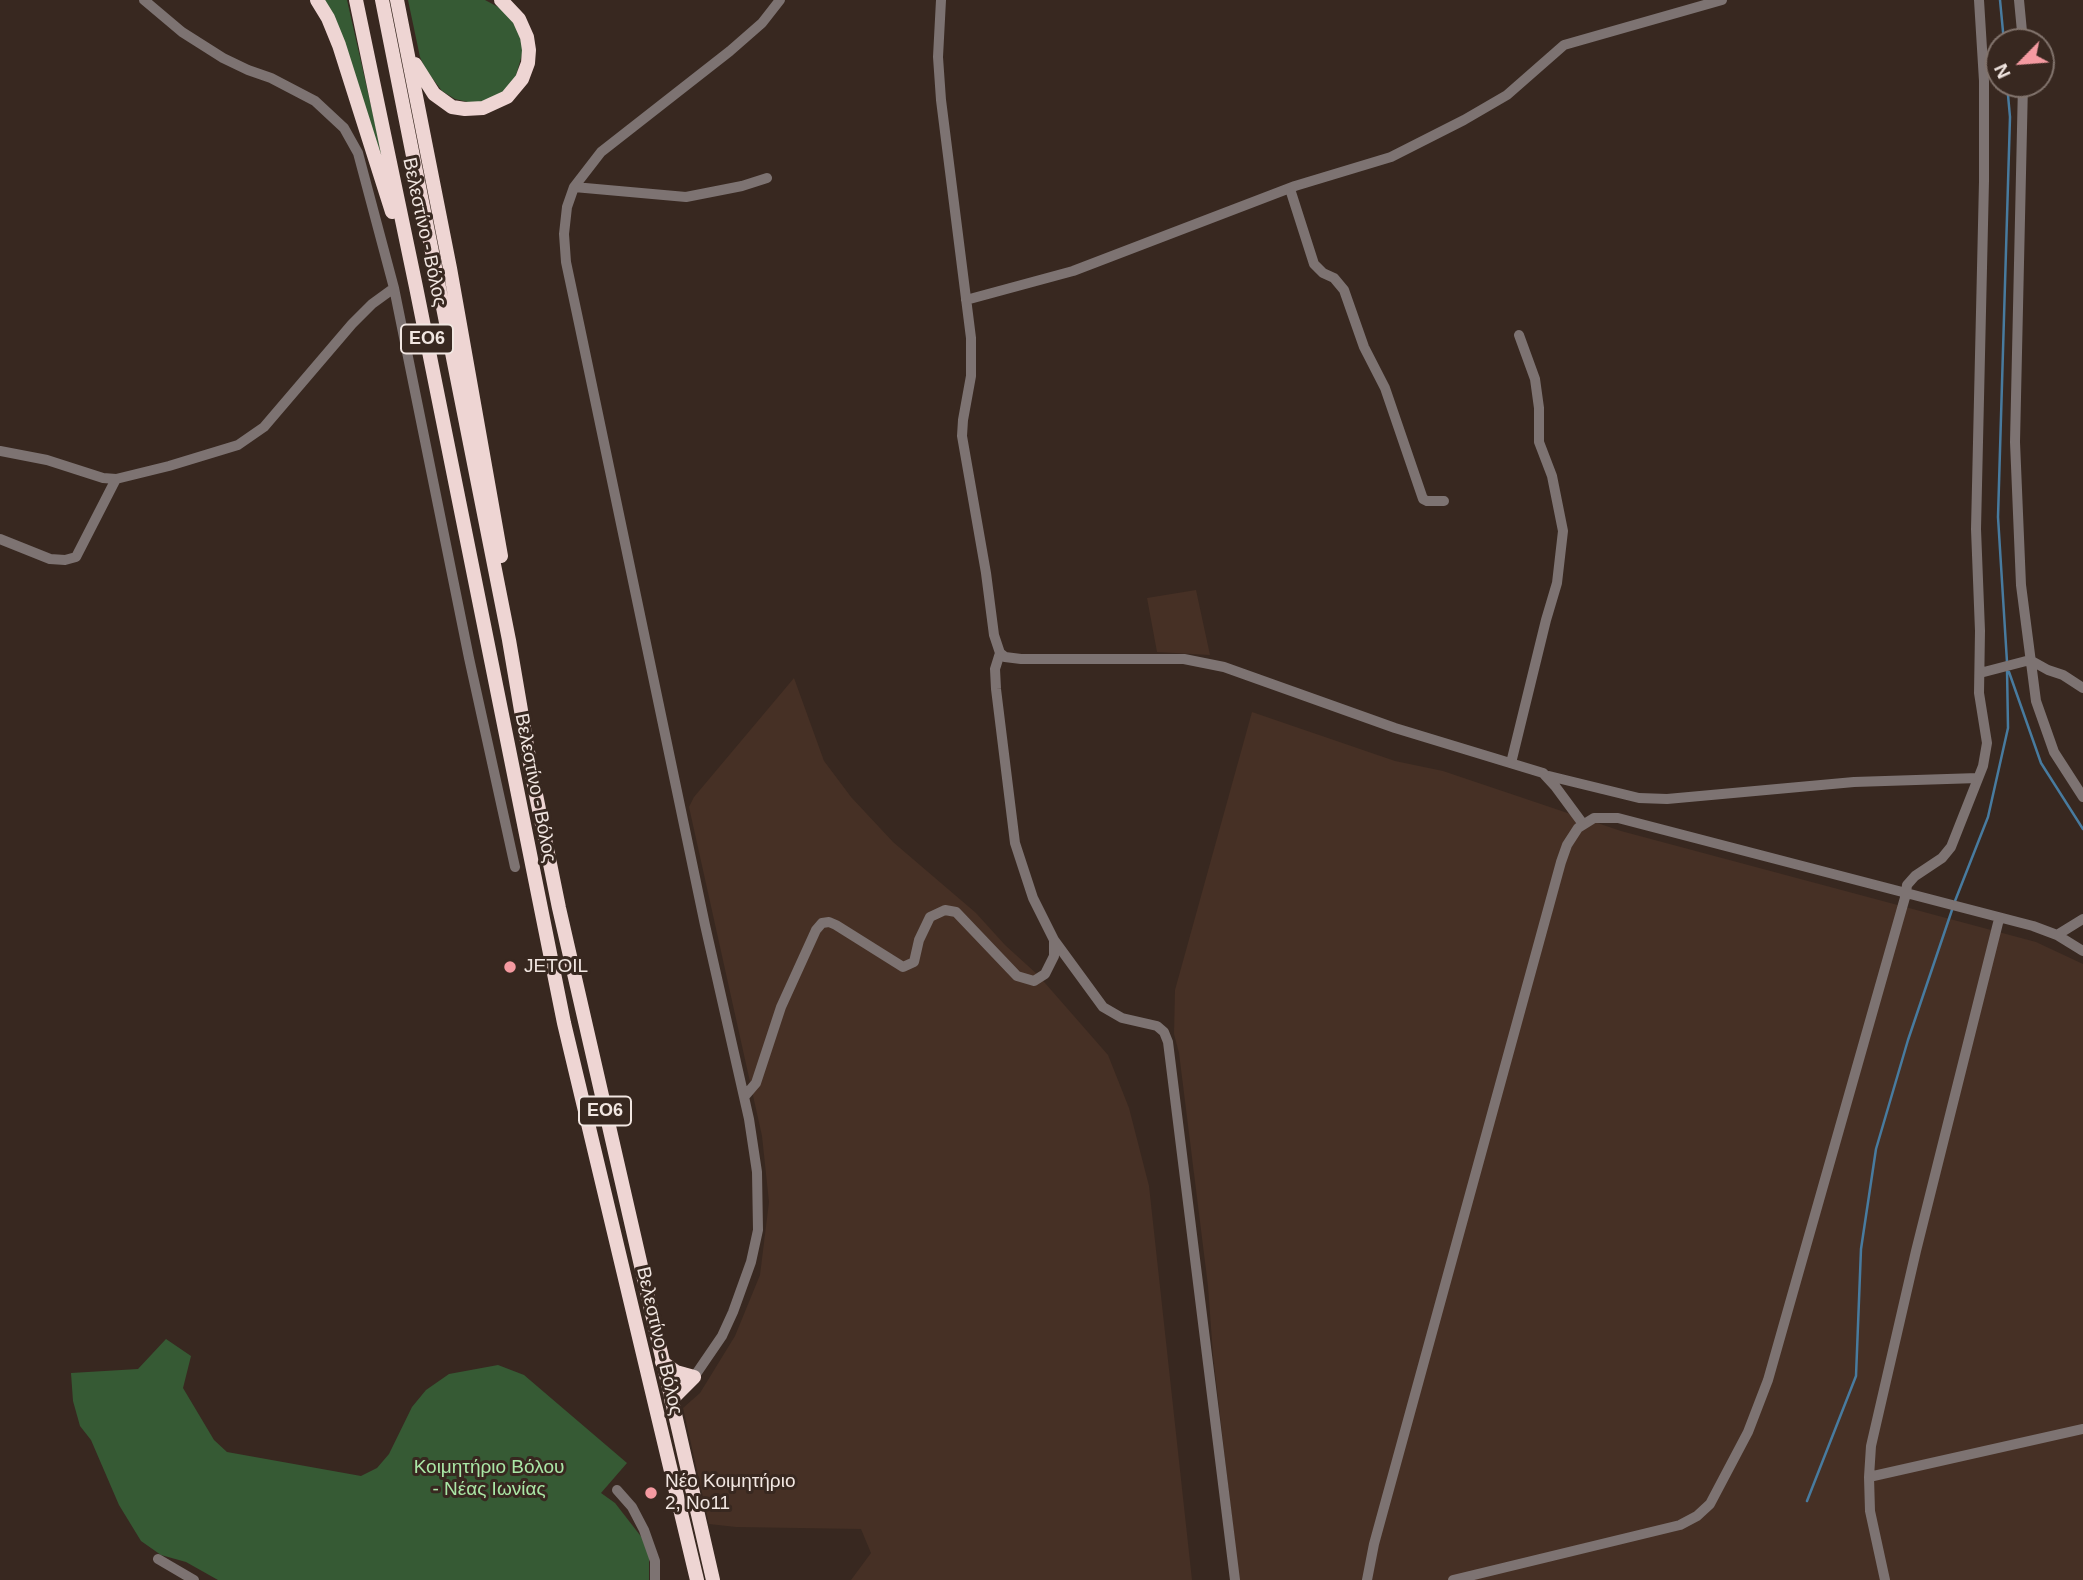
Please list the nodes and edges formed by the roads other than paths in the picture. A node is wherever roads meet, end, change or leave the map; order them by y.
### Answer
1 (144, 0) edge
2 (317, 0) edge
3 (356, 0) edge
4 (382, 0) edge
5 (397, 0) edge
6 (501, 0) edge
7 (780, 0) edge
8 (941, 0) edge
9 (1722, 0) edge
10 (1979, 0) edge
11 (2018, 0) edge
12 (2021, 28) edge
13 (405, 40) junction
14 (2023, 98) edge
15 (767, 178) dead end
16 (574, 187) junction
17 (1290, 189) junction
18 (416, 287) junction
19 (394, 288) junction
20 (966, 299) junction
21 (1519, 335) dead end
22 (0, 451) edge
23 (116, 479) junction
24 (1444, 501) dead end
25 (0, 539) edge
26 (509, 640) junction
27 (1000, 653) junction
28 (2029, 660) junction
29 (1980, 673) junction
30 (2083, 688) edge
31 (1511, 763) junction
32 (1547, 776) junction
33 (1979, 778) junction
34 (514, 779) junction
35 (495, 783) junction
36 (2083, 797) edge
37 (1583, 824) junction
38 (515, 867) dead end
39 (1906, 894) junction
40 (1999, 919) junction
41 (2083, 919) edge
42 (2057, 935) junction
43 (1054, 940) junction
44 (2083, 951) edge
45 (744, 1097) junction
46 (662, 1362) junction
47 (694, 1377) junction
48 (671, 1400) junction
49 (2083, 1429) edge
50 (1869, 1477) junction
51 (617, 1490) dead end
52 (158, 1559) dead end
53 (194, 1580) edge
54 (654, 1580) edge
55 (697, 1580) edge
56 (713, 1580) edge
57 (1235, 1580) edge
58 (1367, 1580) edge
59 (1453, 1580) edge
60 (1885, 1580) edge

1 - 19 street
2 - 18 highway
3 - 18 highway, Βελεστίνο - Βόλος / ΕΟ6
4 - 26 highway, Βελεστίνο - Βόλος / ΕΟ6
5 - 13 highway
6 - 13 highway
7 - 16 street
8 - 20 street
9 - 17 street
10 - 29 street
11 - 12 street
13 - 26 highway
14 - 28 street
15 - 16 street
16 - 45 street
17 - 20 street
17 - 24 street
18 - 34 highway, Βελεστίνο - Βόλος / ΕΟ6
19 - 23 street
19 - 35 street
20 - 27 street
21 - 31 street
22 - 23 street
23 - 25 street
26 - 46 highway, Βελεστίνο - Βόλος / ΕΟ6
27 - 31 street
27 - 43 street
28 - 29 street
28 - 30 street
28 - 36 street
29 - 33 street
31 - 32 street
32 - 33 street
32 - 37 street
33 - 39 street
34 - 35 street
34 - 55 highway, Βελεστίνο - Βόλος / ΕΟ6
35 - 38 street
37 - 39 street
37 - 58 street
39 - 40 street
39 - 59 street
40 - 42 street
40 - 50 street
41 - 42 street
42 - 44 street
43 - 45 street
43 - 57 street
45 - 47 street
46 - 47 highway
46 - 48 highway, Βελεστίνο - Βόλος / ΕΟ6
47 - 48 highway
48 - 56 highway, Βελεστίνο - Βόλος / ΕΟ6
49 - 50 street
50 - 60 street
51 - 54 street
52 - 53 street

